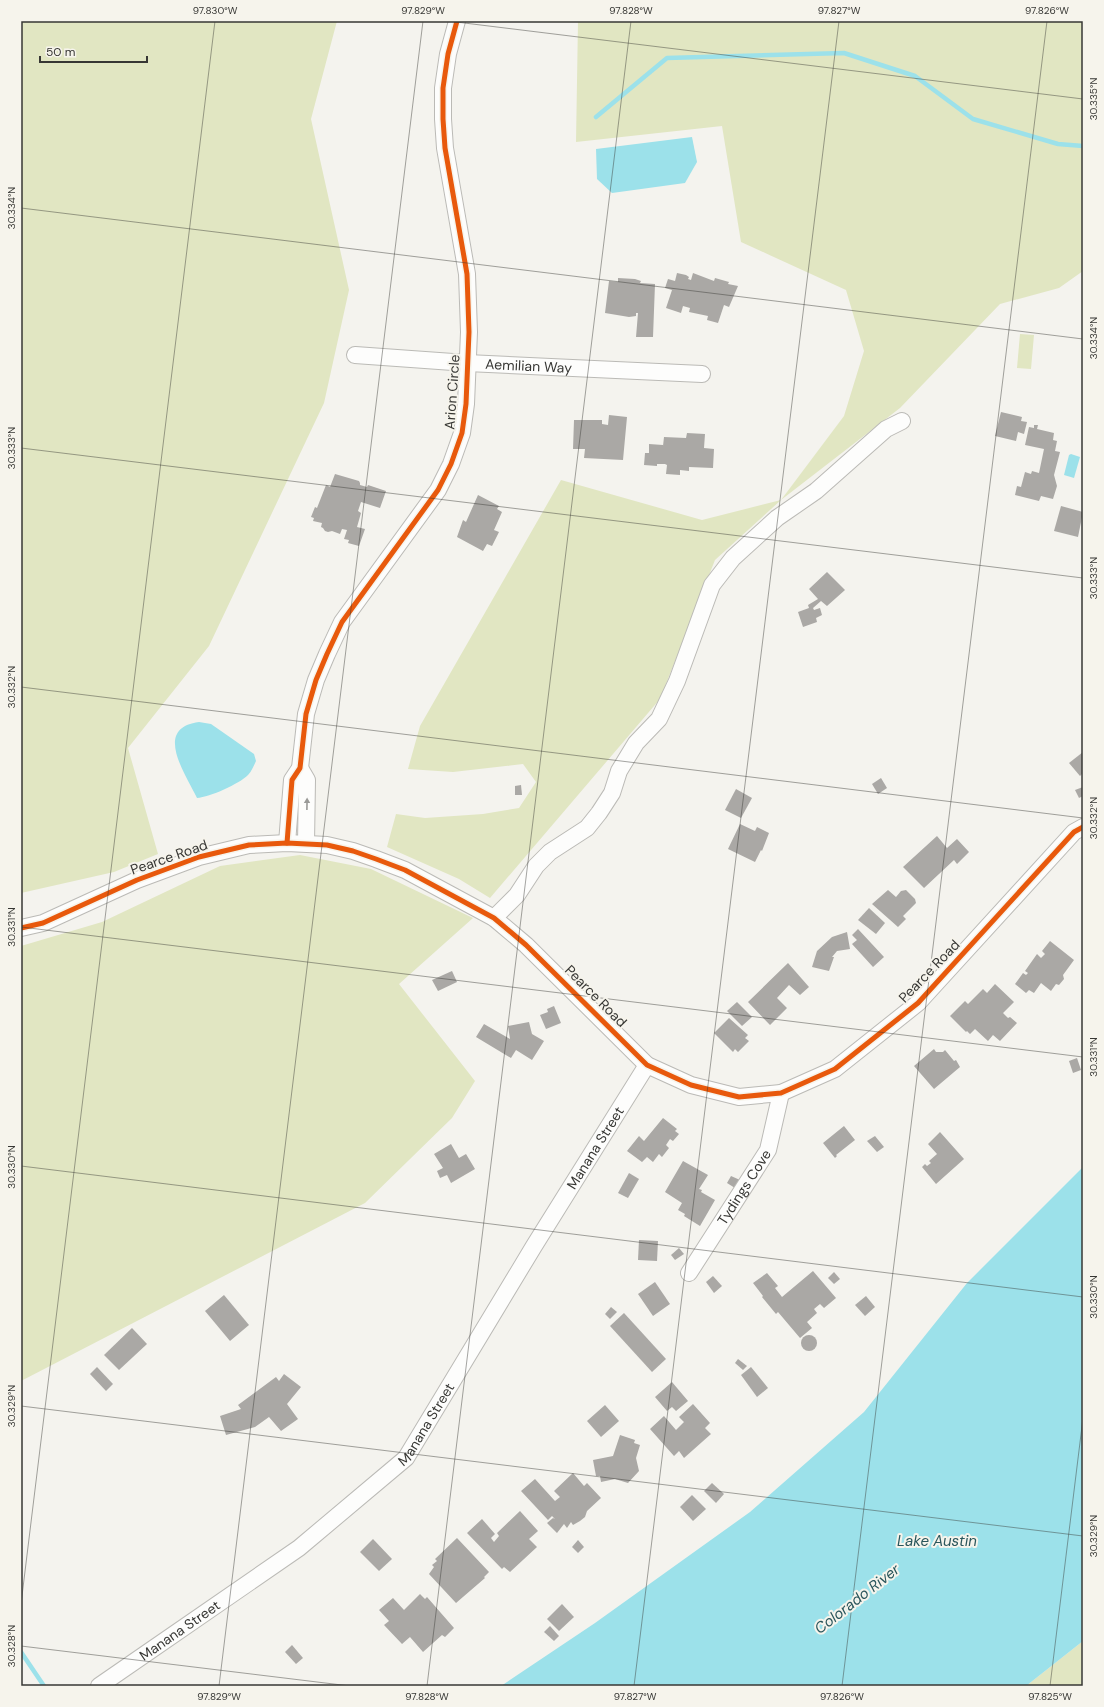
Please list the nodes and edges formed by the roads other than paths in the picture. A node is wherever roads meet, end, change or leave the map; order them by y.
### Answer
1 (457, 21) edge
2 (355, 355) dead end
3 (467, 363) junction
4 (702, 374) dead end
5 (902, 421) dead end
6 (300, 768) junction
7 (1083, 827) edge
8 (287, 843) junction
9 (306, 843) junction
10 (494, 918) junction
11 (21, 928) edge
12 (647, 1065) junction
13 (781, 1093) junction
14 (689, 1273) dead end
15 (99, 1686) edge

1 - 3 street, Arion Circle
2 - 3 street, Aemilian Way
3 - 4 street, Aemilian Way
3 - 6 street, Arion Circle
5 - 10 street
6 - 8 street, Arion Circle
9 -> 6 street, Arion Circle
7 - 13 street, Pearce Road
8 - 9 street, Pearce Road
8 - 11 street, Pearce Road
9 - 10 street, Pearce Road
10 - 12 street, Pearce Road
12 - 13 street, Pearce Road
12 - 15 street, Manana Street
13 - 14 street, Tydings Cove

